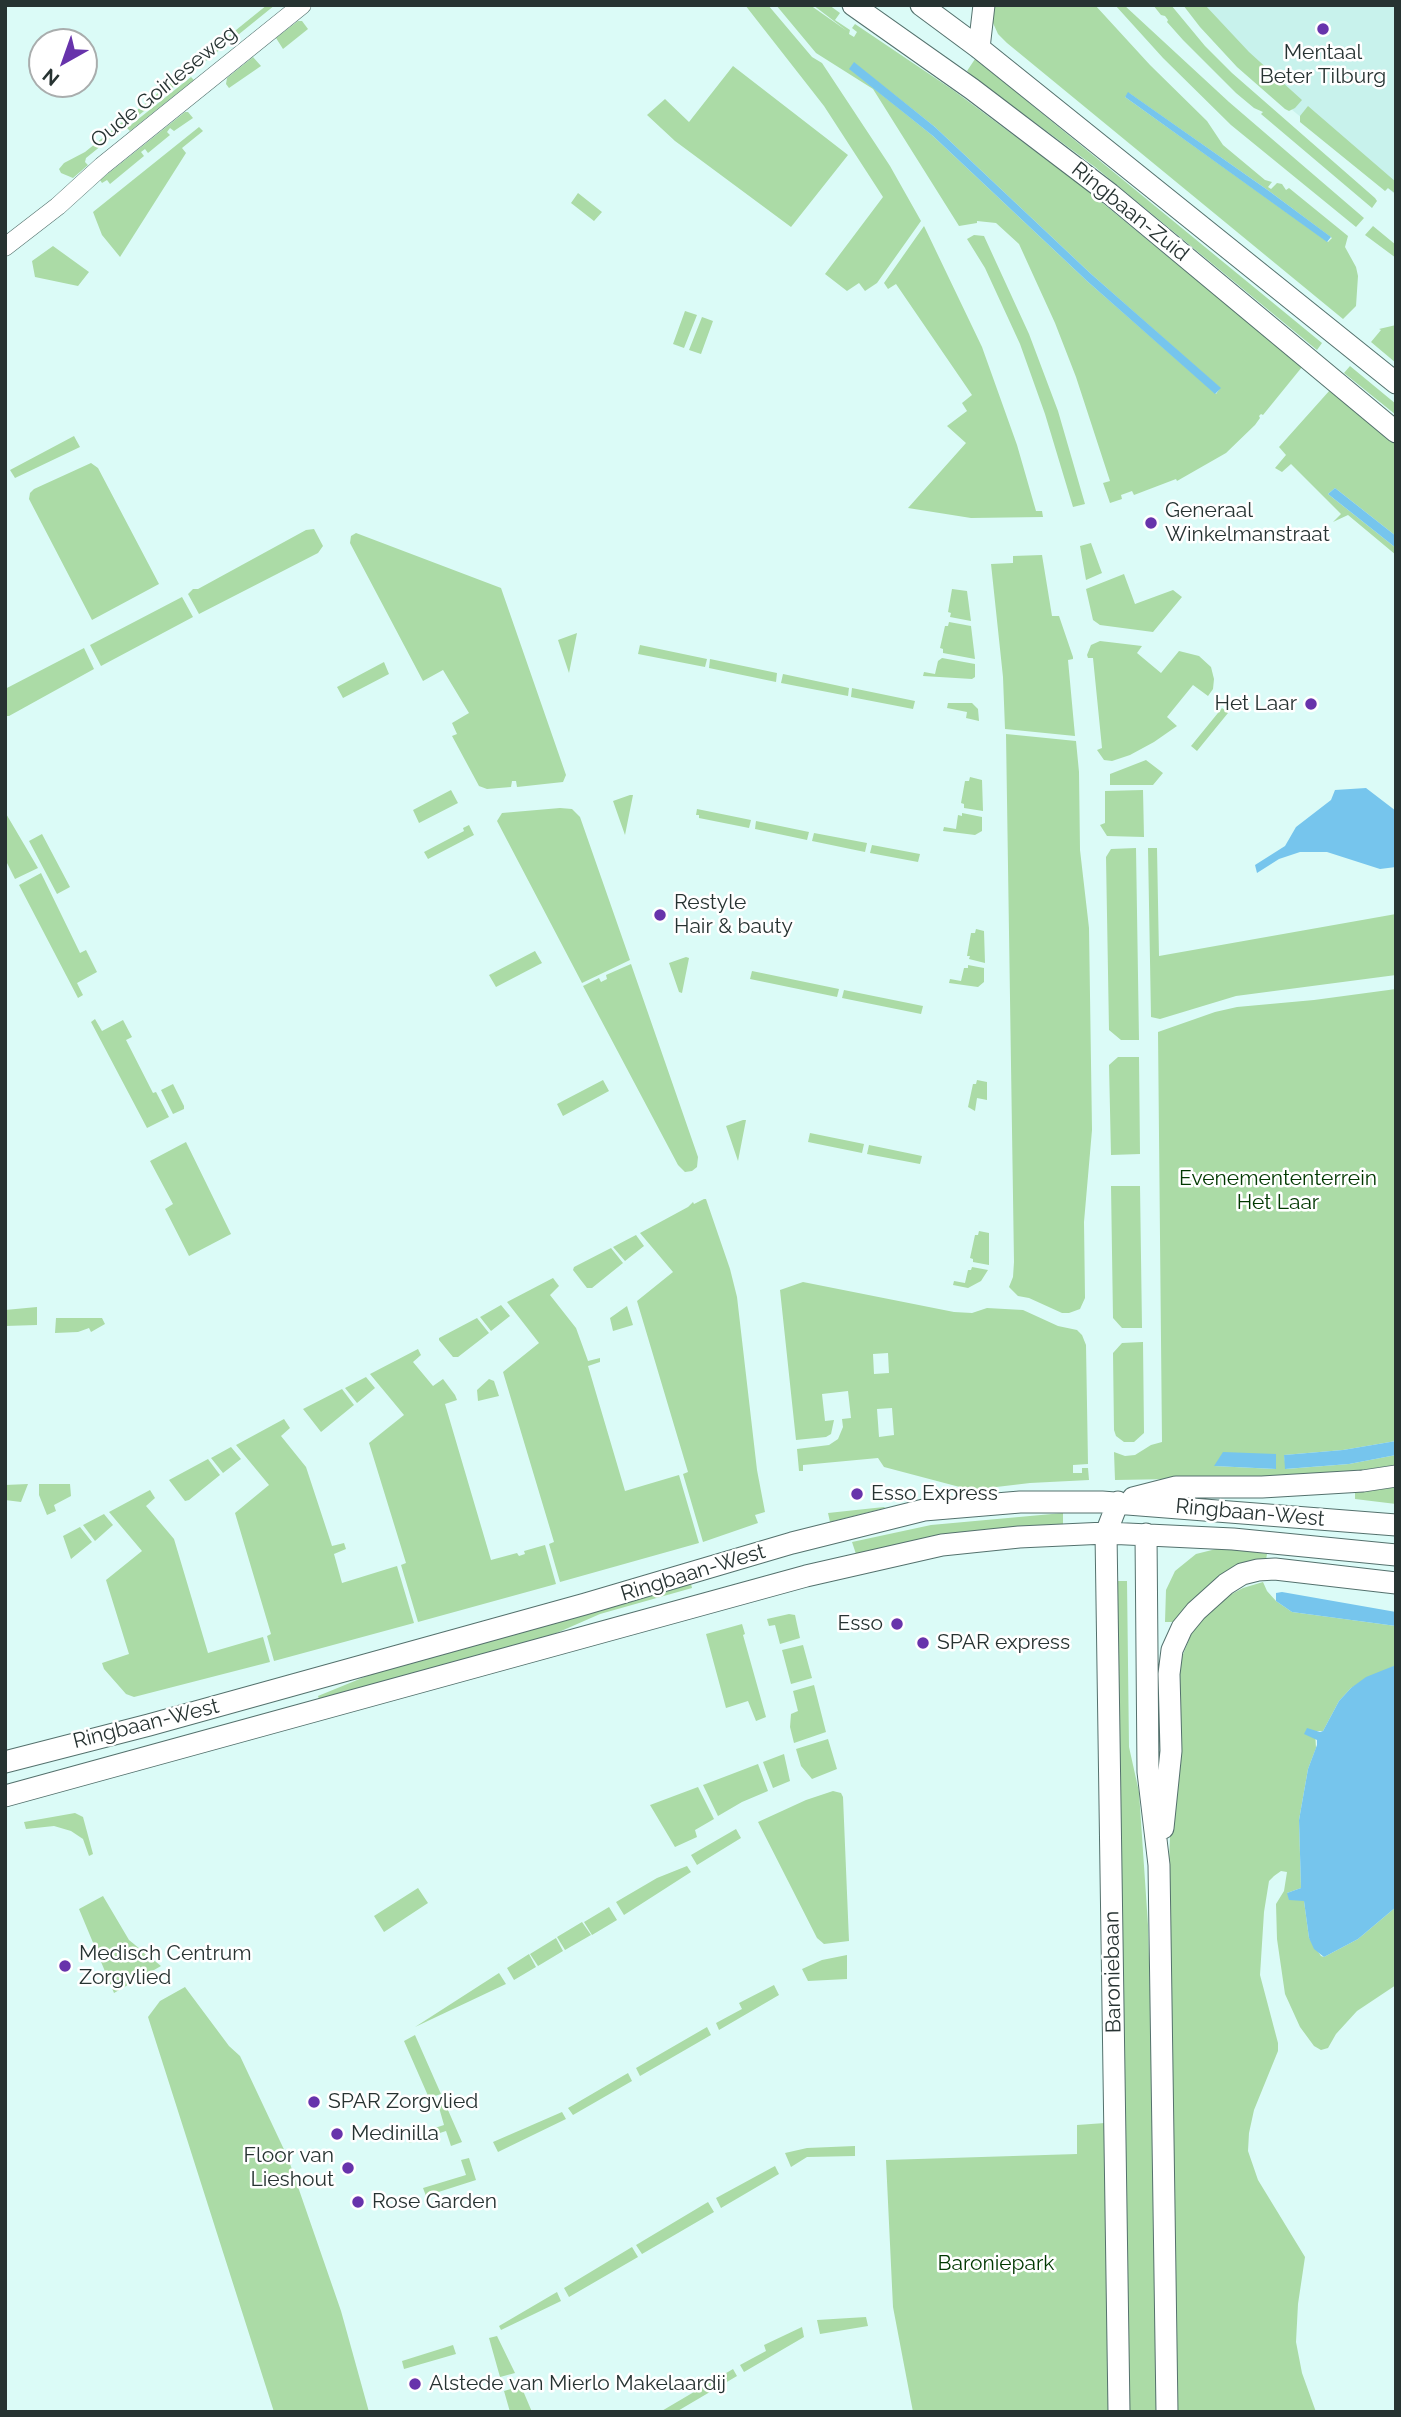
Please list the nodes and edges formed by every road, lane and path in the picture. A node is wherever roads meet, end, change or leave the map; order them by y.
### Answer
1 (302, 5) edge
2 (853, 5) edge
3 (921, 5) edge
4 (984, 5) edge
5 (979, 48) junction
6 (5, 247) edge
7 (1396, 383) edge
8 (1396, 432) edge
9 (1396, 1476) edge
10 (1118, 1502) junction
11 (1396, 1525) edge
12 (1106, 1533) junction
13 (1146, 1534) junction
14 (1396, 1555) edge
15 (1396, 1583) edge
16 (5, 1762) edge
17 (5, 1796) edge
18 (1159, 1865) junction
19 (1118, 2412) edge
20 (1167, 2412) edge

1 - 6 street, Oude Goirleseweg
2 - 8 main road, Ringbaan-Zuid
3 - 5 main road, Ringbaan-Zuid
4 - 5 main road
5 - 7 main road, Ringbaan-Zuid
9 - 10 main road
10 - 11 main road, Ringbaan-West
10 - 12 main road
10 - 13 main road
10 - 16 main road, Ringbaan-West
12 - 13 main road, Ringbaan-West
12 - 17 main road, Ringbaan-West
12 - 19 main road, Baroniebaan
13 - 14 main road, Ringbaan-West
13 - 18 main road
15 - 18 main road
18 - 20 main road

